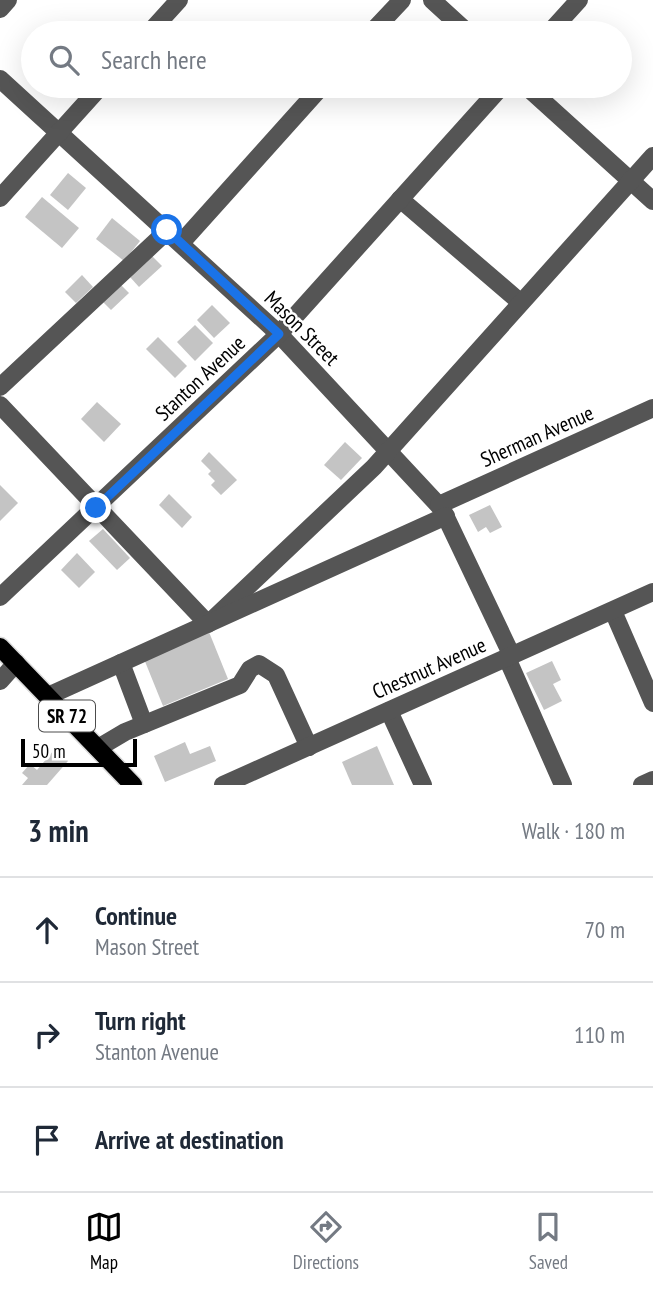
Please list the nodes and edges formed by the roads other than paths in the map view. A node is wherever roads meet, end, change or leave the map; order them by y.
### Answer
1 (8, 0) edge
2 (179, 0) edge
3 (402, 0) edge
4 (432, 0) edge
5 (579, 0) edge
6 (0, 9) edge
7 (160, 21) edge
8 (382, 21) edge
9 (455, 21) edge
10 (560, 21) edge
11 (0, 79) edge
12 (21, 98) edge
13 (21, 98) edge
14 (90, 98) edge
15 (311, 98) edge
16 (491, 98) edge
17 (539, 98) edge
18 (59, 132) junction
19 (653, 156) edge
20 (631, 181) junction
21 (0, 198) edge
22 (400, 199) junction
23 (653, 201) edge
24 (167, 230) junction
25 (181, 243) junction
26 (520, 302) junction
27 (279, 334) junction
28 (0, 387) edge
29 (653, 408) edge
30 (3, 415) edge
31 (389, 451) junction
32 (96, 508) junction
33 (442, 510) junction
34 (653, 593) edge
35 (0, 597) edge
36 (613, 611) junction
37 (208, 624) junction
38 (0, 647) edge
39 (509, 657) junction
40 (16, 663) junction
41 (121, 663) junction
42 (0, 681) edge
43 (48, 696) junction
44 (653, 703) edge
45 (389, 711) junction
46 (144, 724) junction
47 (309, 747) junction
48 (98, 748) junction
49 (653, 780) edge
50 (132, 785) edge
51 (223, 785) edge
52 (424, 785) edge
53 (563, 785) edge
54 (642, 785) edge

1 - 6 street
2 - 7 street
3 - 8 street
4 - 9 street
5 - 10 street
11 - 13 street, Mason Street
12 - 18 street, Mason Street
14 - 18 street
15 - 25 street
16 - 22 street, Stanton Avenue
17 - 20 street
18 - 21 street
18 - 24 street, Mason Street
19 - 20 street
20 - 23 street
20 - 26 street
22 - 26 street
22 - 27 street, Stanton Avenue
24 - 25 street, Mason Street
24 - 28 street
25 - 27 street, Mason Street
26 - 31 street
27 - 31 street, Mason Street
27 - 32 street, Stanton Avenue
29 - 33 street, Sherman Avenue
30 - 32 street
31 - 33 street, Mason Street
31 - 37 street
32 - 35 street, Stanton Avenue
32 - 37 street
33 - 37 street, Sherman Avenue
33 - 39 street, Mason Street
34 - 36 street, Chestnut Avenue
36 - 39 street, Chestnut Avenue
36 - 44 street
37 - 41 street, Sherman Avenue
38 - 40 main road, SR 72
39 - 45 street, Chestnut Avenue
39 - 53 street, Mason Street
40 - 42 street
40 - 43 main road, SR 72
41 - 43 street, Sherman Avenue
41 - 46 street
43 - 48 main road, SR 72
45 - 47 street, Chestnut Avenue
45 - 52 street
46 - 47 street
46 - 48 street
47 - 51 street, Chestnut Avenue
48 - 50 main road, SR 72
49 - 54 street

